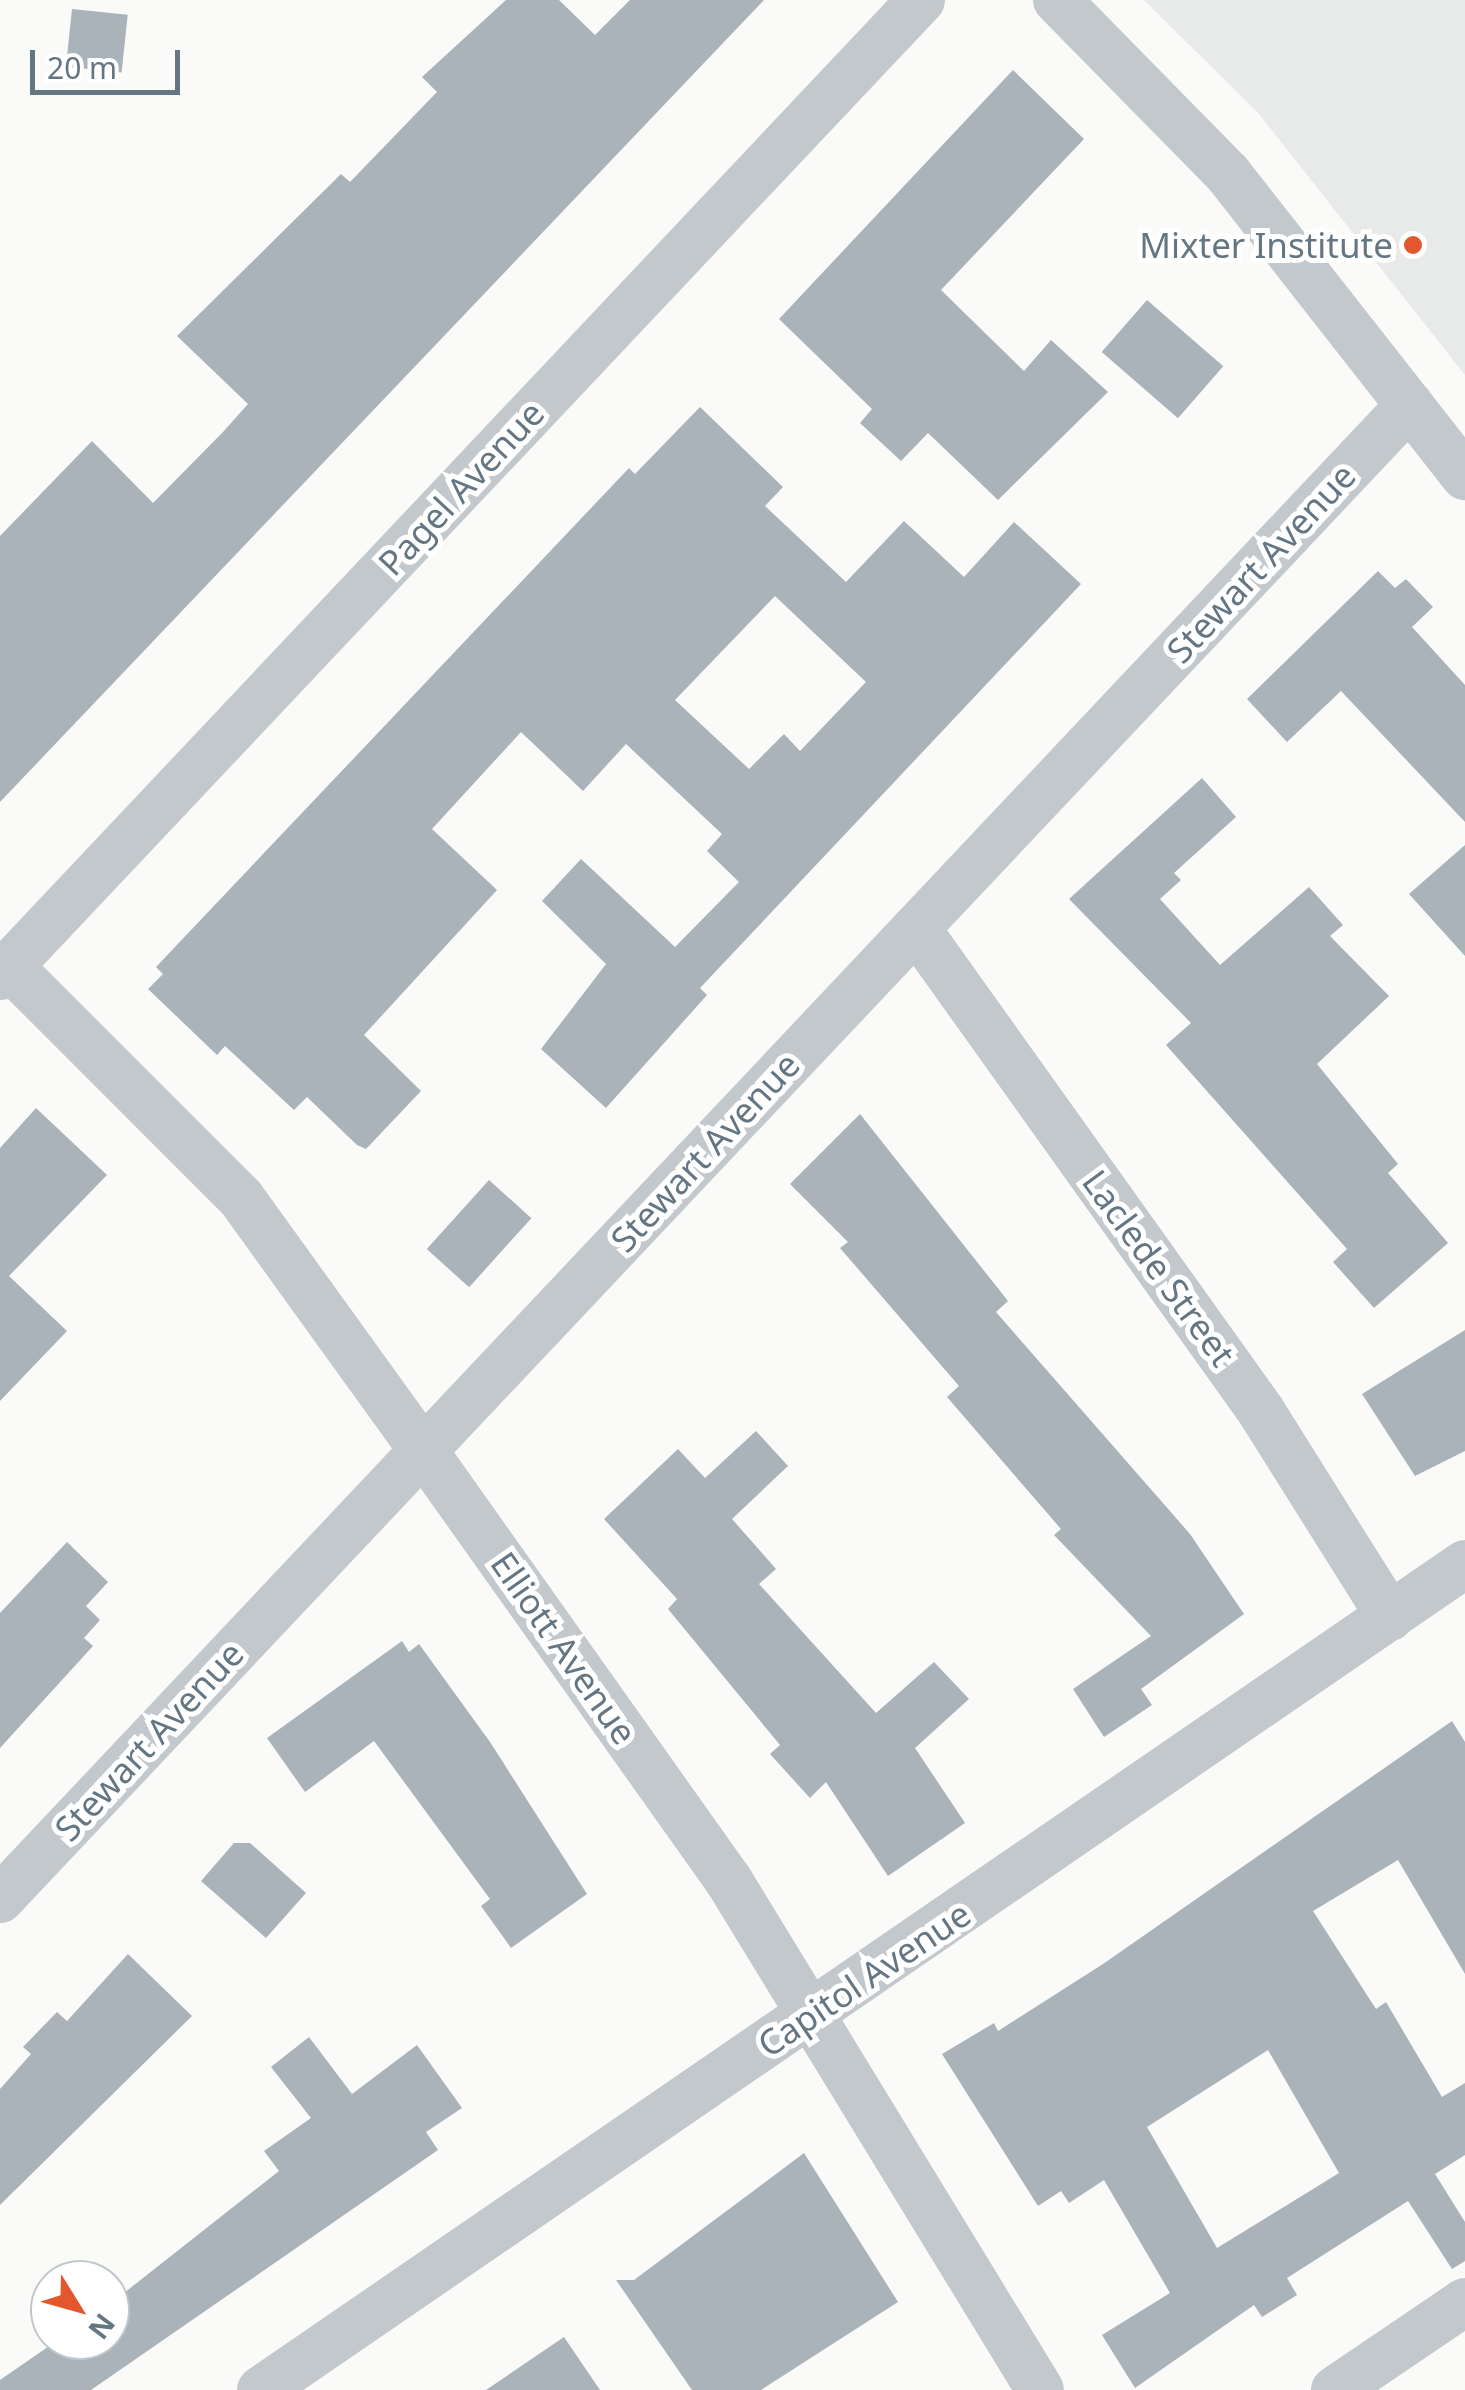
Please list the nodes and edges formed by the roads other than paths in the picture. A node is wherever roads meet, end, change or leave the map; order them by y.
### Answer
1 (921, 0) edge
2 (1057, 0) edge
3 (1410, 405) junction
4 (1465, 476) edge
5 (916, 928) junction
6 (5, 971) edge
7 (423, 1450) junction
8 (1465, 1564) edge
9 (1390, 1618) junction
10 (0, 1898) edge
11 (810, 2016) junction
12 (1465, 2302) edge
13 (261, 2390) edge
14 (1040, 2390) edge
15 (1335, 2390) edge

1 - 6 street, Pagel Avenue
2 - 3 street
3 - 4 street
3 - 5 street, Stewart Avenue
5 - 7 street, Stewart Avenue
5 - 9 street, Laclede Street
6 - 7 street, Elliott Avenue
7 - 10 street, Stewart Avenue
7 - 11 street, Elliott Avenue
8 - 9 street, Capitol Avenue
9 - 11 street, Capitol Avenue
11 - 13 street, Capitol Avenue
11 - 14 street, Elliott Avenue
12 - 15 street

